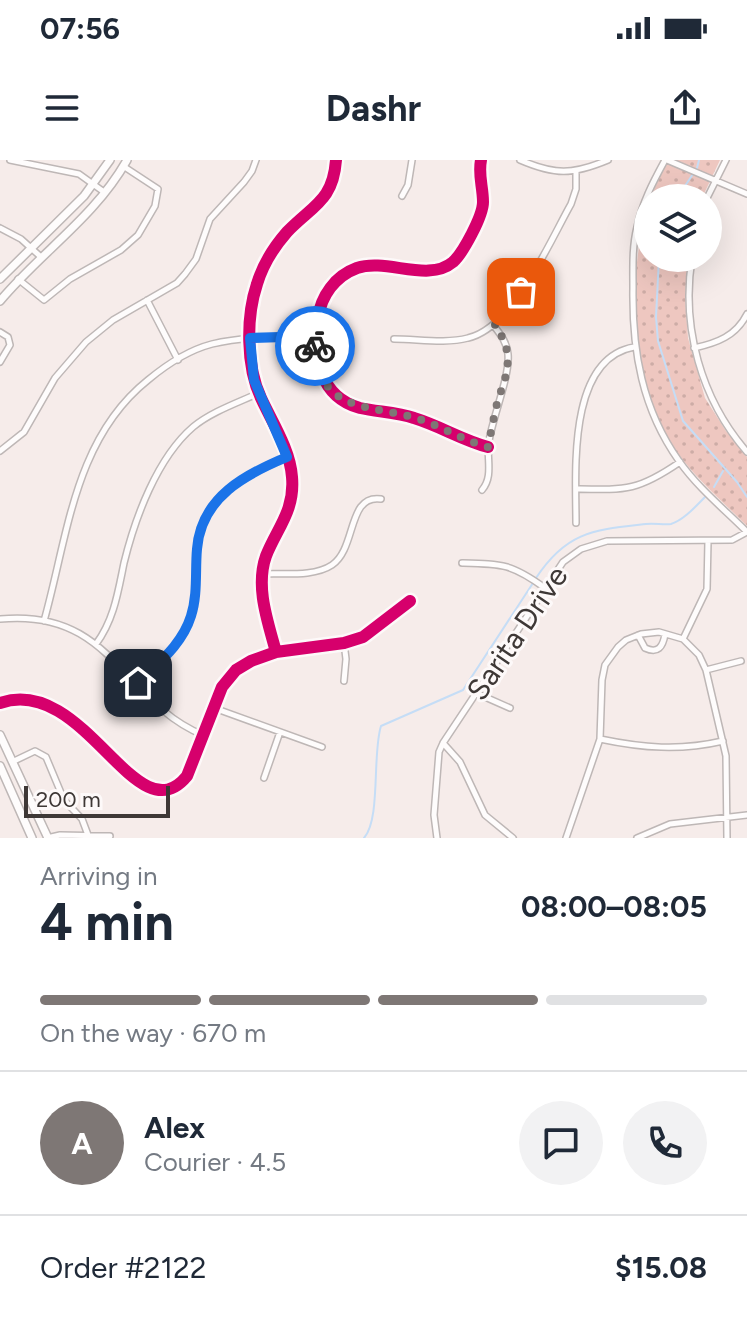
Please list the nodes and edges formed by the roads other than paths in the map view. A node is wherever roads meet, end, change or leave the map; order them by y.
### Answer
1 (10, 160) edge
2 (110, 160) edge
3 (256, 160) edge
4 (336, 160) edge
5 (412, 160) edge
6 (481, 160) edge
7 (520, 160) edge
8 (608, 160) edge
9 (666, 160) edge
10 (726, 160) edge
11 (125, 163) edge
12 (576, 171) junction
13 (715, 181) junction
14 (95, 184) junction
15 (714, 184) edge
16 (105, 193) junction
17 (747, 194) edge
18 (402, 196) dead end
19 (0, 228) edge
20 (32, 247) junction
21 (41, 257) junction
22 (691, 272) edge
23 (0, 279) edge
24 (18, 279) junction
25 (147, 300) junction
26 (0, 301) edge
27 (747, 314) edge
28 (494, 326) junction
29 (0, 332) edge
30 (315, 336) junction
31 (250, 338) junction
32 (394, 339) dead end
33 (634, 347) junction
34 (694, 348) junction
35 (178, 360) junction
36 (0, 362) edge
37 (259, 393) junction
38 (488, 447) junction
39 (0, 451) edge
40 (747, 452) edge
41 (287, 457) junction
42 (680, 462) junction
43 (576, 489) junction
44 (482, 490) dead end
45 (381, 499) dead end
46 (576, 523) dead end
47 (747, 532) edge
48 (708, 541) junction
49 (462, 563) dead end
50 (263, 574) junction
51 (542, 586) junction
52 (410, 601) dead end
53 (0, 619) edge
54 (44, 621) junction
55 (665, 633) junction
56 (638, 635) junction
57 (683, 639) junction
58 (344, 643) junction
59 (96, 644) junction
60 (276, 652) junction
61 (741, 661) dead end
62 (706, 670) junction
63 (344, 681) dead end
64 (138, 683) junction
65 (476, 693) junction
66 (0, 703) edge
67 (214, 708) junction
68 (510, 708) dead end
69 (280, 732) junction
70 (0, 735) edge
71 (203, 735) junction
72 (600, 739) junction
73 (723, 741) junction
74 (443, 743) junction
75 (322, 747) dead end
76 (14, 761) junction
77 (0, 766) edge
78 (264, 778) dead end
79 (747, 815) edge
80 (727, 817) junction
81 (88, 835) junction
82 (110, 836) dead end
83 (32, 838) edge
84 (47, 838) edge
85 (437, 838) edge
86 (513, 838) edge
87 (566, 838) edge
88 (637, 838) edge
89 (727, 838) edge

1 - 14 street
2 - 14 main road
3 - 25 street
4 - 31 street
5 - 18 street
6 - 30 street
7 - 12 street
8 - 12 street
9 - 13 street
9 - 33 street
10 - 13 street
11 - 16 main road
11 - 24 street
12 - 28 street
13 - 15 street
13 - 17 street
14 - 16 street
14 - 20 main road
16 - 21 main road
19 - 20 street
20 - 21 street
20 - 23 main road
21 - 24 main road
22 - 34 street
24 - 26 main road
25 - 35 street
25 - 39 street
27 - 34 street
28 - 32 street
28 - 38 street
29 - 36 street
30 - 31 street
30 - 38 street
31 - 35 street
31 - 37 street
33 - 42 street
33 - 43 street
34 - 40 street
35 - 54 street
37 - 41 street
37 - 59 street
38 - 44 street
41 - 50 street
41 - 64 street
42 - 43 street
42 - 47 street
43 - 46 street
45 - 50 street
47 - 48 street, Sarita Drive
48 - 51 street, Sarita Drive
48 - 57 street
49 - 51 street
50 - 60 street
51 - 65 street, Sarita Drive
52 - 58 street
53 - 54 street
54 - 59 street
55 - 56 street
55 - 56 street
55 - 57 street
56 - 72 street
57 - 62 street
58 - 60 street
58 - 63 street
59 - 64 street
60 - 67 street
61 - 62 street
62 - 73 street
64 - 71 street
65 - 68 street
65 - 74 street, Sarita Drive
66 - 71 street
67 - 69 street
67 - 71 street
69 - 75 street
69 - 78 street
70 - 76 main road
72 - 73 street
72 - 87 street
73 - 80 street
74 - 85 street, Sarita Drive
74 - 86 street
76 - 81 street
76 - 84 main road
77 - 83 main road
79 - 80 street
80 - 88 street
80 - 89 street
81 - 82 street
81 - 84 street

